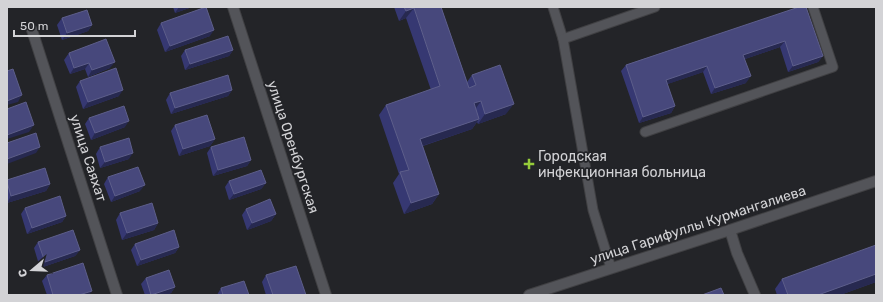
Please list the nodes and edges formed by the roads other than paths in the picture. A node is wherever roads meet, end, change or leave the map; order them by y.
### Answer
1 (233, 7) edge
2 (552, 7) edge
3 (655, 7) edge
4 (813, 7) edge
5 (32, 30) dead end
6 (563, 39) junction
7 (645, 132) dead end
8 (876, 181) edge
9 (730, 230) junction
10 (611, 268) junction
11 (552, 291) edge
12 (118, 295) edge
13 (326, 295) edge
14 (529, 295) edge
15 (755, 295) edge

1 - 13 street, улица Оренбургская
2 - 6 lane
3 - 6 lane
4 - 7 lane
5 - 12 street, улица Саяхат
6 - 10 lane
8 - 9 street, улица Гарифуллы Курмангалиева
9 - 10 street, улица Гарифуллы Курмангалиева
9 - 15 street
10 - 11 street, улица Гарифуллы Курмангалиева
11 - 14 street, улица Гарифуллы Курмангалиева

